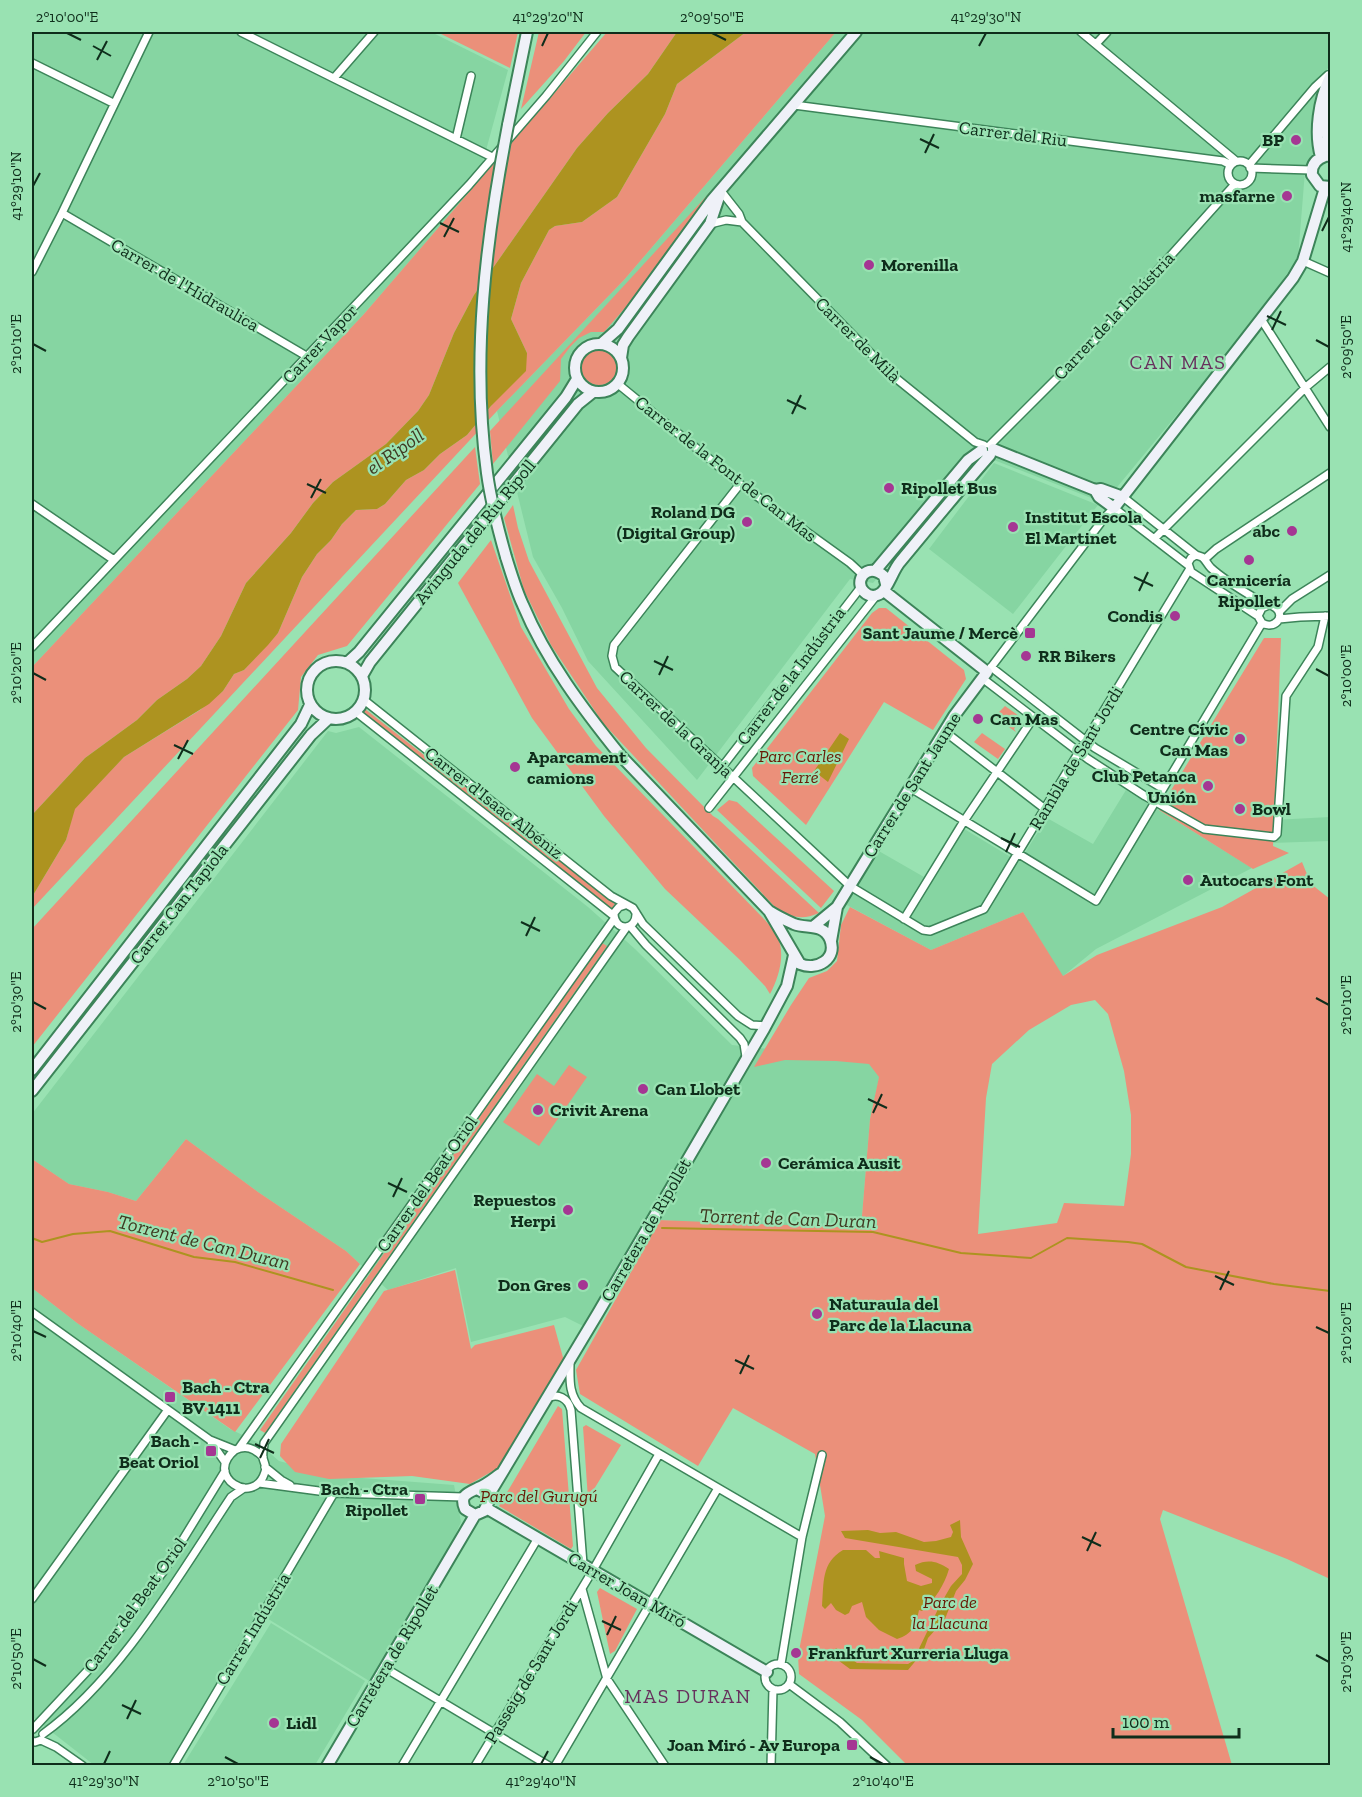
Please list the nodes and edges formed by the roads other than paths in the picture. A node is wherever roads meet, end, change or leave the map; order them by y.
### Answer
1 (149, 32) edge
2 (241, 32) edge
3 (374, 32) edge
4 (527, 32) edge
5 (597, 32) edge
6 (856, 32) edge
7 (1081, 32) edge
8 (1107, 32) edge
9 (1096, 44) junction
10 (32, 63) edge
11 (1330, 75) edge
12 (471, 76) dead end
13 (334, 78) junction
14 (1330, 96) edge
15 (113, 103) junction
16 (794, 105) junction
17 (456, 139) junction
18 (1327, 156) edge
19 (492, 157) junction
20 (1234, 163) junction
21 (1250, 167) junction
22 (1311, 170) junction
23 (1235, 184) junction
24 (1328, 187) edge
25 (721, 191) junction
26 (63, 213) junction
27 (742, 222) junction
28 (710, 224) junction
29 (1303, 261) junction
30 (32, 272) edge
31 (1330, 273) edge
32 (1260, 319) junction
33 (601, 344) junction
34 (308, 357) junction
35 (621, 358) junction
36 (1330, 367) edge
37 (577, 379) junction
38 (618, 384) junction
39 (1306, 387) junction
40 (593, 392) junction
41 (1330, 428) edge
42 (988, 449) junction
43 (1330, 473) edge
44 (740, 484) junction
45 (1095, 490) junction
46 (1123, 497) junction
47 (32, 504) edge
48 (1114, 508) junction
49 (1163, 529) junction
50 (1154, 539) junction
51 (1196, 555) junction
52 (114, 560) junction
53 (1206, 561) junction
54 (1191, 570) junction
55 (874, 571) junction
56 (863, 575) junction
57 (1330, 575) edge
58 (861, 587) junction
59 (882, 590) junction
60 (1269, 605) junction
61 (1279, 616) junction
62 (1328, 616) edge
63 (1260, 619) junction
64 (32, 647) edge
65 (347, 663) junction
66 (987, 673) junction
67 (362, 676) junction
68 (364, 700) junction
69 (310, 705) junction
70 (356, 712) junction
71 (1034, 717) junction
72 (328, 718) junction
73 (944, 731) junction
74 (1086, 741) junction
75 (1080, 751) junction
76 (722, 767) junction
77 (996, 772) junction
78 (734, 777) junction
79 (909, 787) junction
80 (1162, 788) junction
81 (1155, 801) junction
82 (709, 808) dead end
83 (1045, 809) junction
84 (964, 821) junction
85 (1018, 854) junction
86 (850, 886) junction
87 (625, 905) junction
88 (837, 907) junction
89 (769, 911) junction
90 (636, 913) junction
91 (614, 918) junction
92 (904, 919) junction
93 (810, 926) junction
94 (628, 927) junction
95 (831, 941) junction
96 (793, 951) junction
97 (807, 967) junction
98 (788, 986) junction
99 (766, 1026) junction
100 (747, 1059) junction
101 (32, 1070) edge
102 (32, 1091) edge
103 (32, 1312) edge
104 (570, 1361) junction
105 (547, 1398) junction
106 (581, 1408) junction
107 (572, 1410) junction
108 (167, 1411) junction
109 (210, 1440) junction
110 (237, 1449) junction
111 (659, 1454) junction
112 (822, 1455) dead end
113 (262, 1457) junction
114 (225, 1462) junction
115 (266, 1467) junction
116 (225, 1471) junction
117 (503, 1473) junction
118 (259, 1483) junction
119 (244, 1488) junction
120 (718, 1488) junction
121 (298, 1489) junction
122 (477, 1489) junction
123 (334, 1494) junction
124 (463, 1497) junction
125 (487, 1503) junction
126 (475, 1515) junction
127 (802, 1537) junction
128 (538, 1538) junction
129 (583, 1564) junction
130 (593, 1570) junction
131 (582, 1589) junction
132 (32, 1599) edge
133 (651, 1604) junction
134 (781, 1664) junction
135 (385, 1668) junction
136 (767, 1672) junction
137 (607, 1679) junction
138 (789, 1684) junction
139 (774, 1689) junction
140 (441, 1702) junction
141 (32, 1729) edge
142 (494, 1734) junction
143 (42, 1737) junction
144 (32, 1741) edge
145 (82, 1766) edge
146 (172, 1766) edge
147 (327, 1766) edge
148 (402, 1766) edge
149 (475, 1766) edge
150 (549, 1766) edge
151 (555, 1766) edge
152 (665, 1766) edge
153 (771, 1766) edge
154 (887, 1766) edge

1 - 15 street
2 - 13 street
3 - 13 street
4 - 89 street, bridge
5 - 19 street, Carrer Vapor
6 - 16 street
7 - 9 street
8 - 9 street
9 - 20 street
10 - 15 street
11 - 18 street
11 - 21 street
12 - 17 street
13 - 17 street
14 - 18 street
15 - 26 street
16 - 20 street, Carrer del Riu
16 - 25 street
17 - 19 street
18 - 22 street
19 - 34 street, Carrer Vapor
20 - 21 street
20 - 23 street
21 - 22 street
21 - 23 street
22 - 24 street
23 - 42 street, Carrer de la Indústria
24 - 29 street, Carrer de Sant Jaume
25 - 27 street, Carrer de Milà
25 - 28 street
25 - 33 street
26 - 30 street
26 - 34 street, Carrer de l'Hidraulica
27 - 28 street
27 - 42 street, Carrer de Milà
28 - 35 street
29 - 31 street
29 - 32 street, Carrer de Sant Jaume
32 - 39 street
32 - 46 street, Carrer de Sant Jaume
33 - 35 street
33 - 37 street
34 - 52 street, Carrer Vapor
35 - 38 street
36 - 39 street
37 - 40 street
37 - 65 street, Avinguda del Riu Ripoll
38 - 40 street
38 - 44 street, Carrer de la Font de Can Mas
39 - 41 street
39 - 49 street
40 - 67 street, Avinguda del Riu Ripoll
42 - 45 street, Carrer de Milà
42 - 55 street, Carrer de la Indústria
42 - 59 street, Carrer de la Indústria
43 - 53 street
44 - 56 street, Carrer de la Font de Can Mas
44 - 76 street, Carrer de la Granja
45 - 46 street, Carrer de Milà
45 - 48 street, Carrer de Milà
46 - 48 street, Carrer de Sant Jaume
46 - 49 street
47 - 52 street
48 - 50 street
48 - 66 street, Carrer de Sant Jaume
49 - 50 street
49 - 51 street
50 - 54 street
51 - 53 street
51 - 54 street
52 - 64 street, Carrer Vapor
53 - 54 street
53 - 60 street
54 - 63 street
54 - 74 street, Rambla de Sant Jordi
55 - 56 street
55 - 59 street
56 - 58 street
57 - 61 street
58 - 59 street
58 - 76 street, Carrer de la Indústria
59 - 66 street
59 - 78 street, Carrer de la Indústria
60 - 61 street
60 - 63 street
61 - 62 street
61 - 63 street
62 - 81 street
63 - 80 street
65 - 67 street
65 - 69 street
66 - 71 street
66 - 73 street, Carrer de Sant Jaume
66 - 74 street
67 - 68 street
68 - 70 street
68 - 87 street, Carrer d'Isaac Albéniz
69 - 72 street
69 - 101 street, Carrer Can Tapiola
70 - 72 street
70 - 91 street, Carrer d'Isaac Albéniz
71 - 75 street
71 - 77 street
72 - 102 street, Carrer Can Tapiola
73 - 77 street
73 - 79 street, Carrer de Sant Jaume
74 - 75 street, Rambla de Sant Jordi
74 - 80 street
75 - 81 street
75 - 83 street, Rambla de Sant Jordi
76 - 78 street, Carrer de la Granja
77 - 83 street
77 - 84 street
78 - 82 street, Carrer de la Indústria
78 - 86 street, Carrer de la Granja
79 - 84 street
79 - 86 street, Carrer de Sant Jaume
80 - 81 street
81 - 85 street
83 - 85 street, Rambla de Sant Jordi
84 - 85 street
84 - 92 street
85 - 92 street, Rambla de Sant Jordi
86 - 88 street, Carrer de Sant Jaume
86 - 92 street, Rambla de Sant Jordi
87 - 90 street, Carrer d'Isaac Albéniz
87 - 91 street
88 - 93 street, Carrer de Sant Jaume
88 - 95 street, Carrer de Sant Jaume
89 - 93 street
89 - 96 street
90 - 94 street
90 - 99 street, Carrer d'Isaac Albéniz
91 - 94 street, Carrer d'Isaac Albéniz
91 - 110 street, Carrer del Beat Oriol
93 - 95 street
93 - 96 street
94 - 100 street, Carrer d'Isaac Albéniz
94 - 113 street, Carrer del Beat Oriol
95 - 97 street
96 - 97 street
96 - 98 street, Carretera de Ripollet
97 - 98 street, Carretera de Ripollet
98 - 99 street, Carretera de Ripollet
99 - 100 street, Carretera de Ripollet
100 - 104 street, Carretera de Ripollet
103 - 108 street
104 - 105 street, Carretera de Ripollet
104 - 106 street
105 - 107 street
105 - 117 street, Carretera de Ripollet
106 - 107 street
106 - 111 street
107 - 129 street
108 - 109 street
108 - 132 street
109 - 110 street
109 - 114 street
110 - 113 street
110 - 114 street, Carrer del Beat Oriol
111 - 120 street
111 - 130 street, Passeig de Sant Jordi
112 - 127 street
113 - 115 street
114 - 116 street
115 - 118 street
115 - 121 street
116 - 119 street
116 - 141 street, Carrer del Beat Oriol
117 - 122 street, Carretera de Ripollet
117 - 125 street, Carretera de Ripollet
118 - 119 street, Carrer del Beat Oriol
118 - 121 street
119 - 143 street, Carrer del Beat Oriol
120 - 127 street
120 - 133 street
121 - 123 street
122 - 124 street
122 - 125 street
123 - 124 street
123 - 146 street, Carrer Indústria
124 - 126 street
125 - 126 street
125 - 128 street, Carrer Joan Miró
126 - 135 street, Carretera de Ripollet
127 - 134 street
128 - 129 street, Carrer Joan Miró
128 - 140 street
129 - 130 street, Carrer Joan Miró
130 - 131 street, Passeig de Sant Jordi
130 - 133 street, Carrer Joan Miró
131 - 137 street
131 - 142 street, Passeig de Sant Jordi
133 - 136 street, Carrer Joan Miró
133 - 137 street
134 - 136 street
134 - 138 street
135 - 140 street
135 - 147 street, Carretera de Ripollet
136 - 139 street
137 - 151 street
137 - 152 street
138 - 139 street
138 - 154 street
139 - 153 street
140 - 142 street
140 - 148 street
141 - 143 street, Carrer del Beat Oriol
142 - 149 street, Passeig de Sant Jordi
142 - 150 street
143 - 144 street
143 - 145 street

